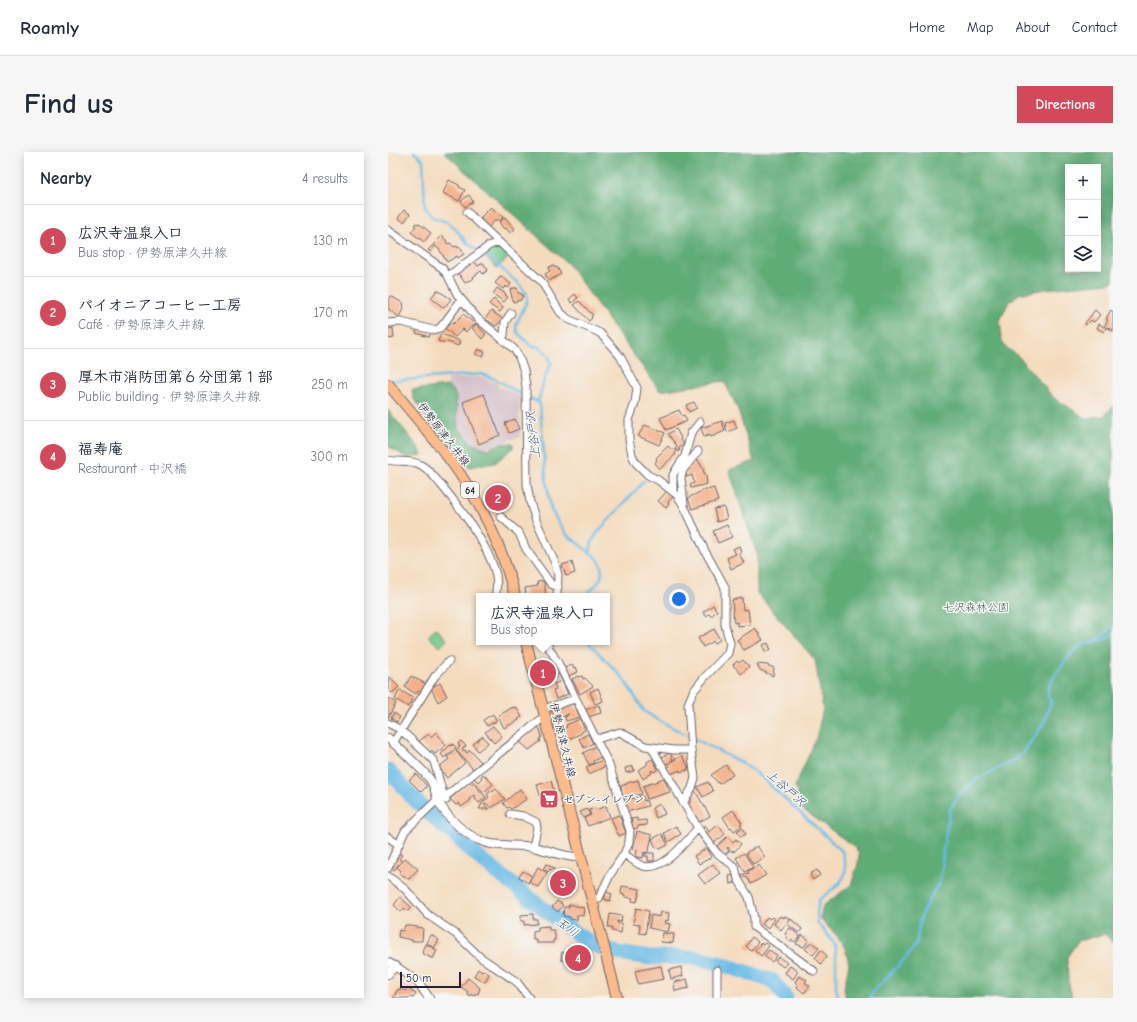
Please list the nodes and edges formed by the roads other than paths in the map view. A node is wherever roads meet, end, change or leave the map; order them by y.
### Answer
1 (466, 212) dead end
2 (388, 230) edge
3 (499, 242) junction
4 (448, 276) junction
5 (461, 300) junction
6 (512, 313) dead end
7 (388, 323) edge
8 (502, 340) junction
9 (388, 384) edge
10 (700, 422) dead end
11 (698, 450) dead end
12 (388, 460) edge
13 (673, 491) junction
14 (684, 506) junction
15 (500, 516) dead end
16 (558, 587) junction
17 (496, 593) edge
18 (514, 593) edge
19 (557, 593) edge
20 (527, 645) edge
21 (548, 645) edge
22 (449, 661) dead end
23 (575, 699) junction
24 (544, 712) junction
25 (388, 724) edge
26 (401, 730) junction
27 (597, 739) junction
28 (391, 740) edge
29 (691, 746) junction
30 (652, 748) junction
31 (443, 799) junction
32 (683, 803) junction
33 (510, 814) dead end
34 (698, 828) junction
35 (388, 837) edge
36 (398, 845) junction
37 (533, 847) junction
38 (624, 854) junction
39 (580, 857) junction
40 (388, 868) edge
41 (388, 876) edge
42 (592, 902) junction
43 (780, 936) dead end
44 (775, 942) junction
45 (814, 960) dead end
46 (392, 964) edge
47 (717, 970) dead end
48 (388, 974) edge
49 (429, 998) edge
50 (529, 998) edge
51 (617, 998) edge
52 (716, 998) edge

1 - 3 street
2 - 4 street
3 - 4 street
3 - 13 street
4 - 5 street
5 - 7 street
5 - 8 street
6 - 8 street
8 - 16 street
9 - 18 main road, 伊勢原津久井線 / 64
10 - 13 street
11 - 14 street
12 - 17 street
13 - 14 street
14 - 29 street
15 - 16 street
16 - 19 street
20 - 24 main road, 伊勢原津久井線
21 - 23 street
22 - 26 street
23 - 24 street
23 - 27 street
24 - 31 street
24 - 39 main road, 伊勢原津久井線
25 - 26 street
26 - 28 street
26 - 31 street
27 - 30 street
27 - 38 street
28 - 31 street
29 - 30 street
29 - 32 street
30 - 32 street
31 - 36 street
31 - 37 street
32 - 34 street
33 - 37 street
34 - 38 street
34 - 44 street
35 - 36 street
36 - 40 street
37 - 39 street
38 - 42 street
39 - 42 main road, 伊勢原津久井線
41 - 50 street
42 - 51 main road, 伊勢原津久井線
43 - 44 street
44 - 45 street
46 - 48 street
46 - 49 street
47 - 52 street

